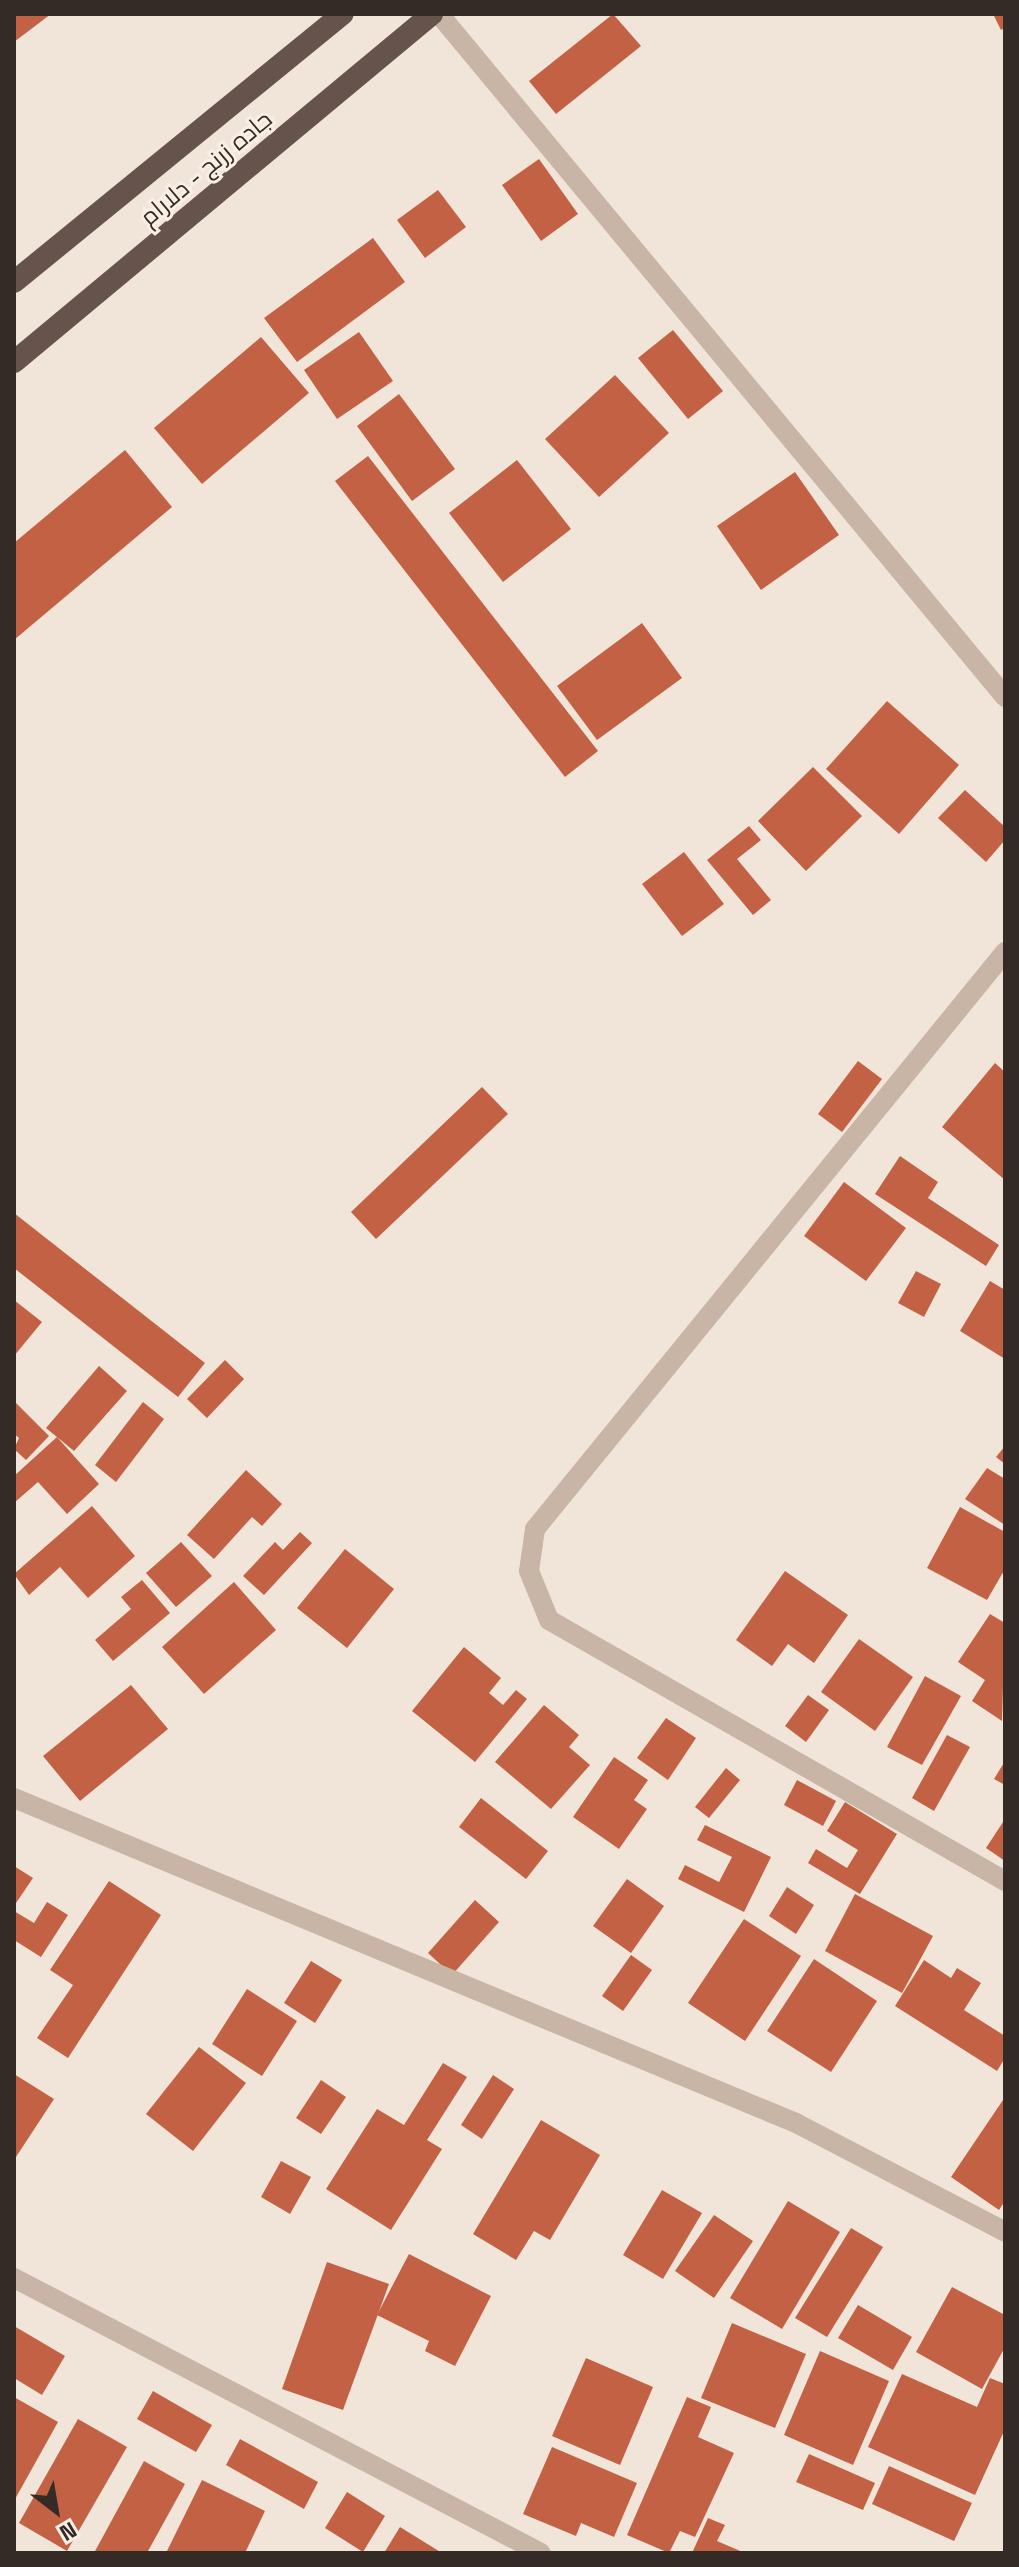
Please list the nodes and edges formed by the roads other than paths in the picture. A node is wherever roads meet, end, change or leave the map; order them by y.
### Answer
1 (343, 14) edge
2 (432, 14) edge
3 (439, 14) edge
4 (14, 282) edge
5 (14, 362) edge
6 (1005, 697) edge
7 (1005, 952) edge
8 (14, 1798) edge
9 (1005, 1881) edge
10 (1005, 2232) edge
11 (14, 2278) edge
12 (541, 2553) edge

1 - 4 highway, جاده زرنج - دلارام
2 - 5 highway, جاده زرنج - دلارام
3 - 6 street
7 - 9 street
8 - 10 street
11 - 12 street

